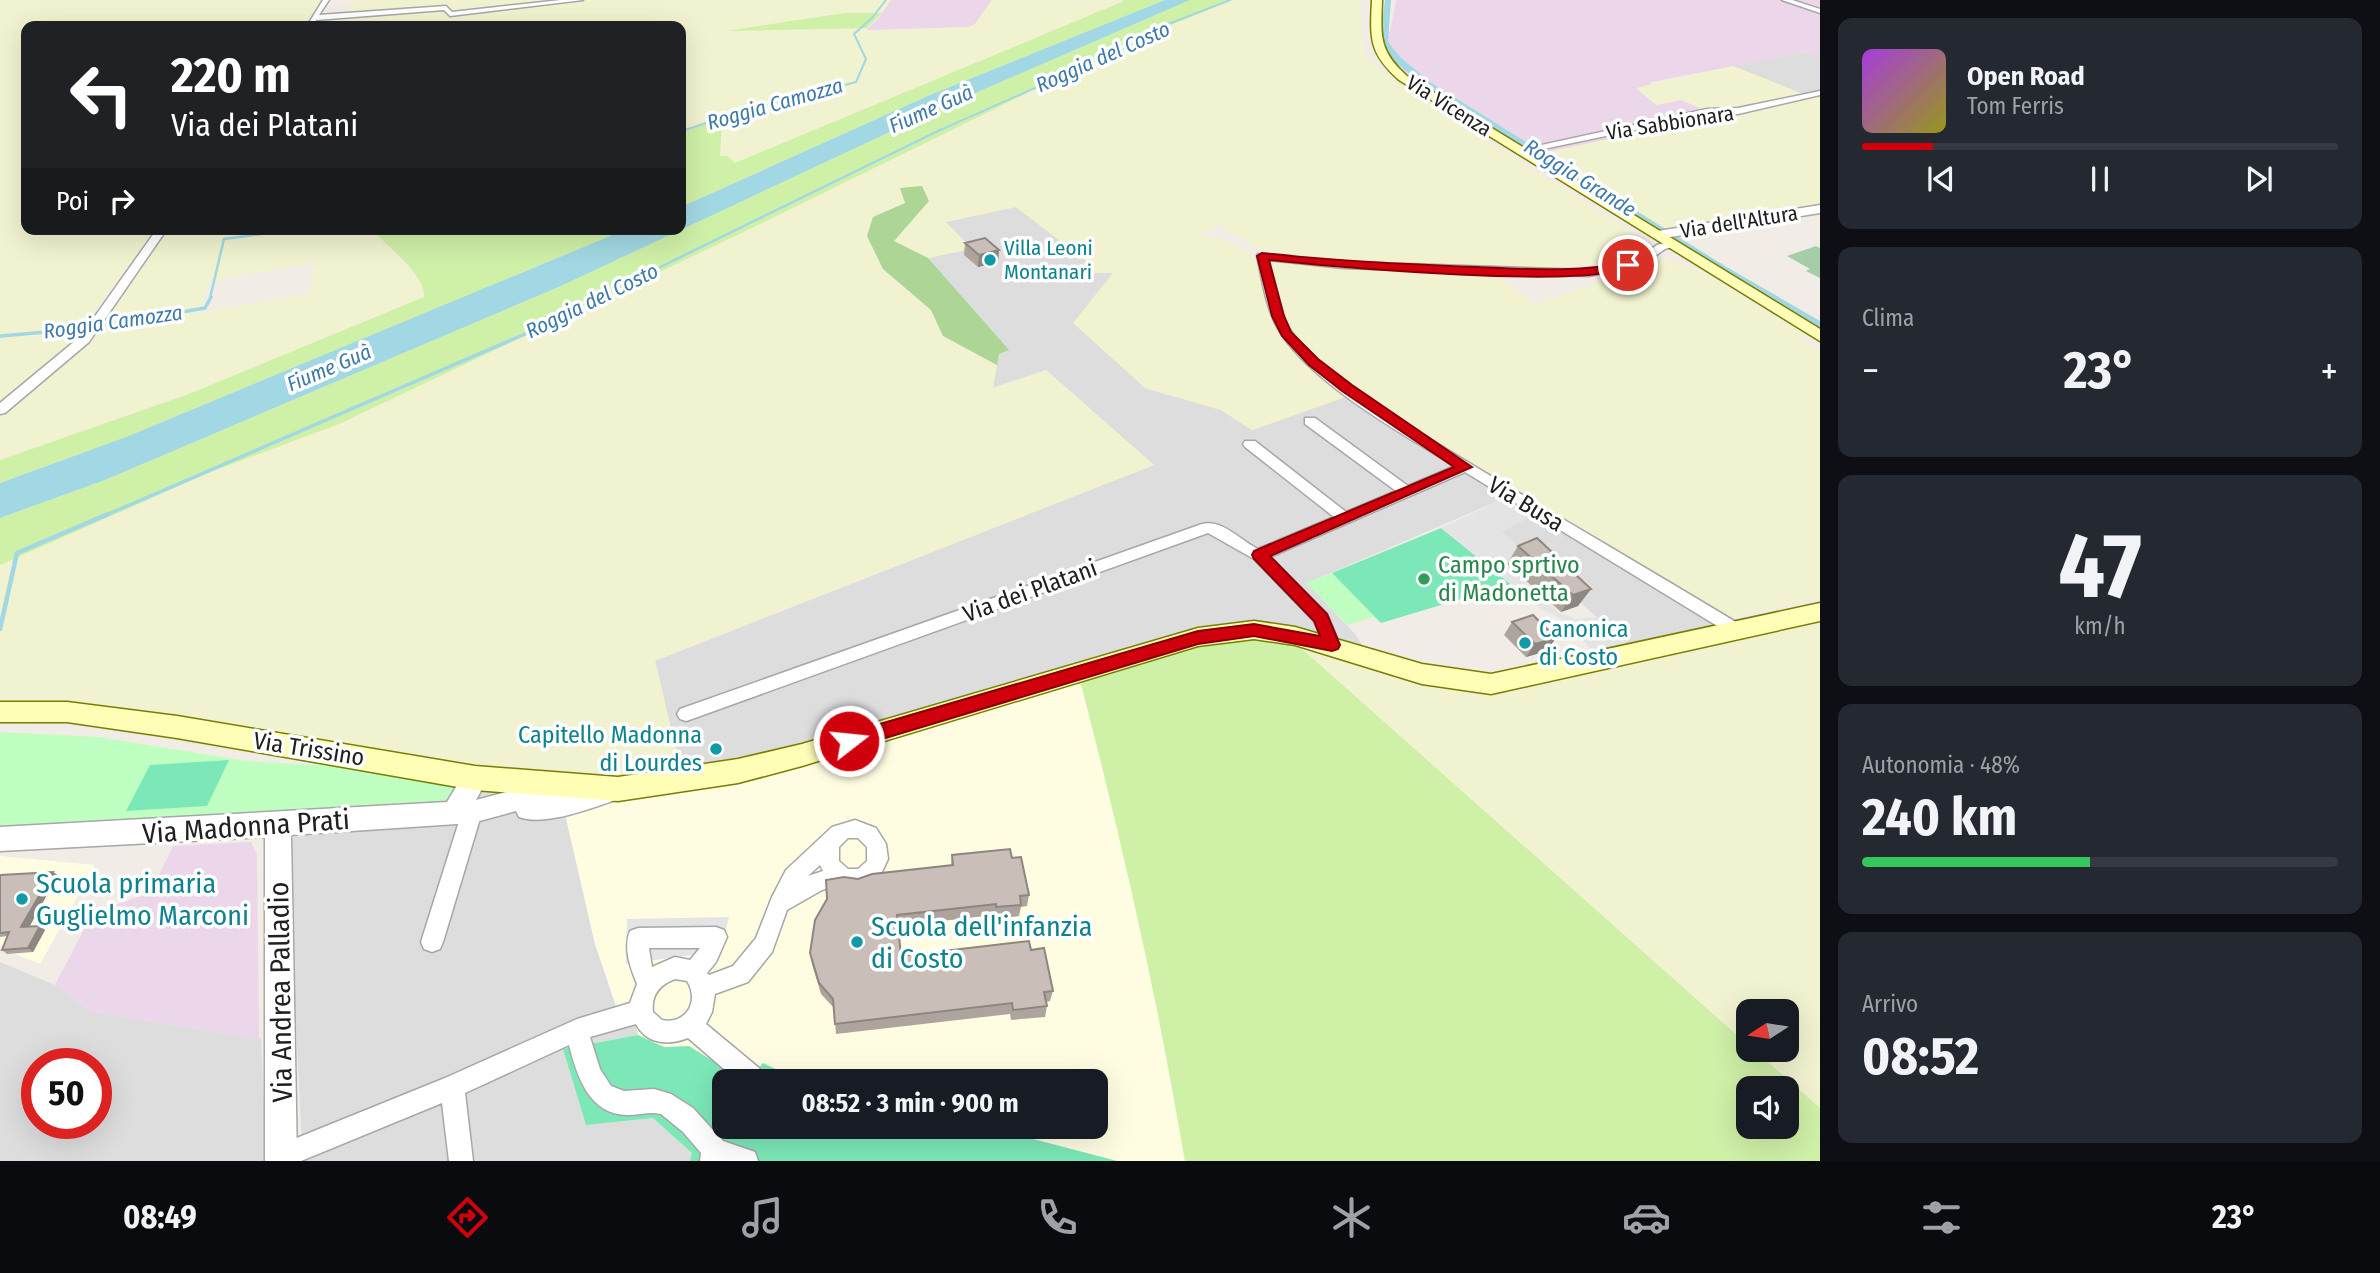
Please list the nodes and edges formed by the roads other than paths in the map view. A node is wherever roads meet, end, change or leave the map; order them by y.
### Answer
1 (326, 0) edge
2 (580, 0) edge
3 (1377, 0) edge
4 (1785, 0) edge
5 (1820, 10) edge
6 (314, 18) junction
7 (312, 21) edge
8 (1820, 93) edge
9 (1520, 150) junction
10 (1820, 209) edge
11 (158, 235) edge
12 (1658, 235) junction
13 (1672, 244) junction
14 (1820, 336) edge
15 (0, 410) edge
16 (1310, 421) dead end
17 (1250, 444) dead end
18 (1465, 467) junction
19 (1406, 491) junction
20 (1344, 518) junction
21 (1259, 555) junction
22 (1820, 612) edge
23 (1738, 631) junction
24 (1332, 645) junction
25 (0, 712) edge
26 (686, 714) dead end
27 (475, 778) junction
28 (572, 786) junction
29 (618, 789) junction
30 (472, 811) junction
31 (278, 823) junction
32 (0, 839) edge
33 (831, 842) junction
34 (840, 875) junction
35 (779, 904) junction
36 (432, 942) dead end
37 (700, 980) junction
38 (648, 984) junction
39 (642, 1011) junction
40 (690, 1025) junction
41 (577, 1030) junction
42 (743, 1069) edge
43 (452, 1087) junction
44 (714, 1156) edge
45 (281, 1159) edge
46 (461, 1161) edge
47 (746, 1161) edge

1 - 6 street
2 - 6 street
3 - 9 main road, Via Vicenza
4 - 5 street
6 - 7 street
8 - 9 street, Via Sabbionara
9 - 12 main road, Via Vicenza
10 - 12 street, Via dell'Altura
11 - 15 street
12 - 13 main road, Via Vicenza
13 - 14 main road, Via Vicenza
13 - 18 street, Via Busa
16 - 19 street
17 - 20 street
18 - 19 street
18 - 23 street, Via Busa
19 - 20 street
20 - 21 street
21 - 24 street, Via dei Platani
21 - 26 street, Via dei Platani
22 - 23 main road, Via Trissino
23 - 24 main road, Via Trissino
24 - 29 main road, Via Trissino
25 - 27 main road, Via Trissino
27 - 28 main road, Via Trissino
27 - 30 street
28 - 29 main road, Via Trissino
28 - 30 street
29 - 30 street
30 - 31 street, Via Madonna Prati
30 - 36 street
31 - 32 street, Via Madonna Prati
31 - 45 street, Via Andrea Palladio
33 - 34 street
33 - 34 street
33 - 35 street
34 - 35 street
35 - 37 street
37 - 38 street
37 - 38 street
37 - 40 street
38 - 39 street
39 - 40 street
39 - 41 street
40 - 42 street
41 - 43 street
41 - 44 street
43 - 45 street
43 - 46 street
44 - 47 street

